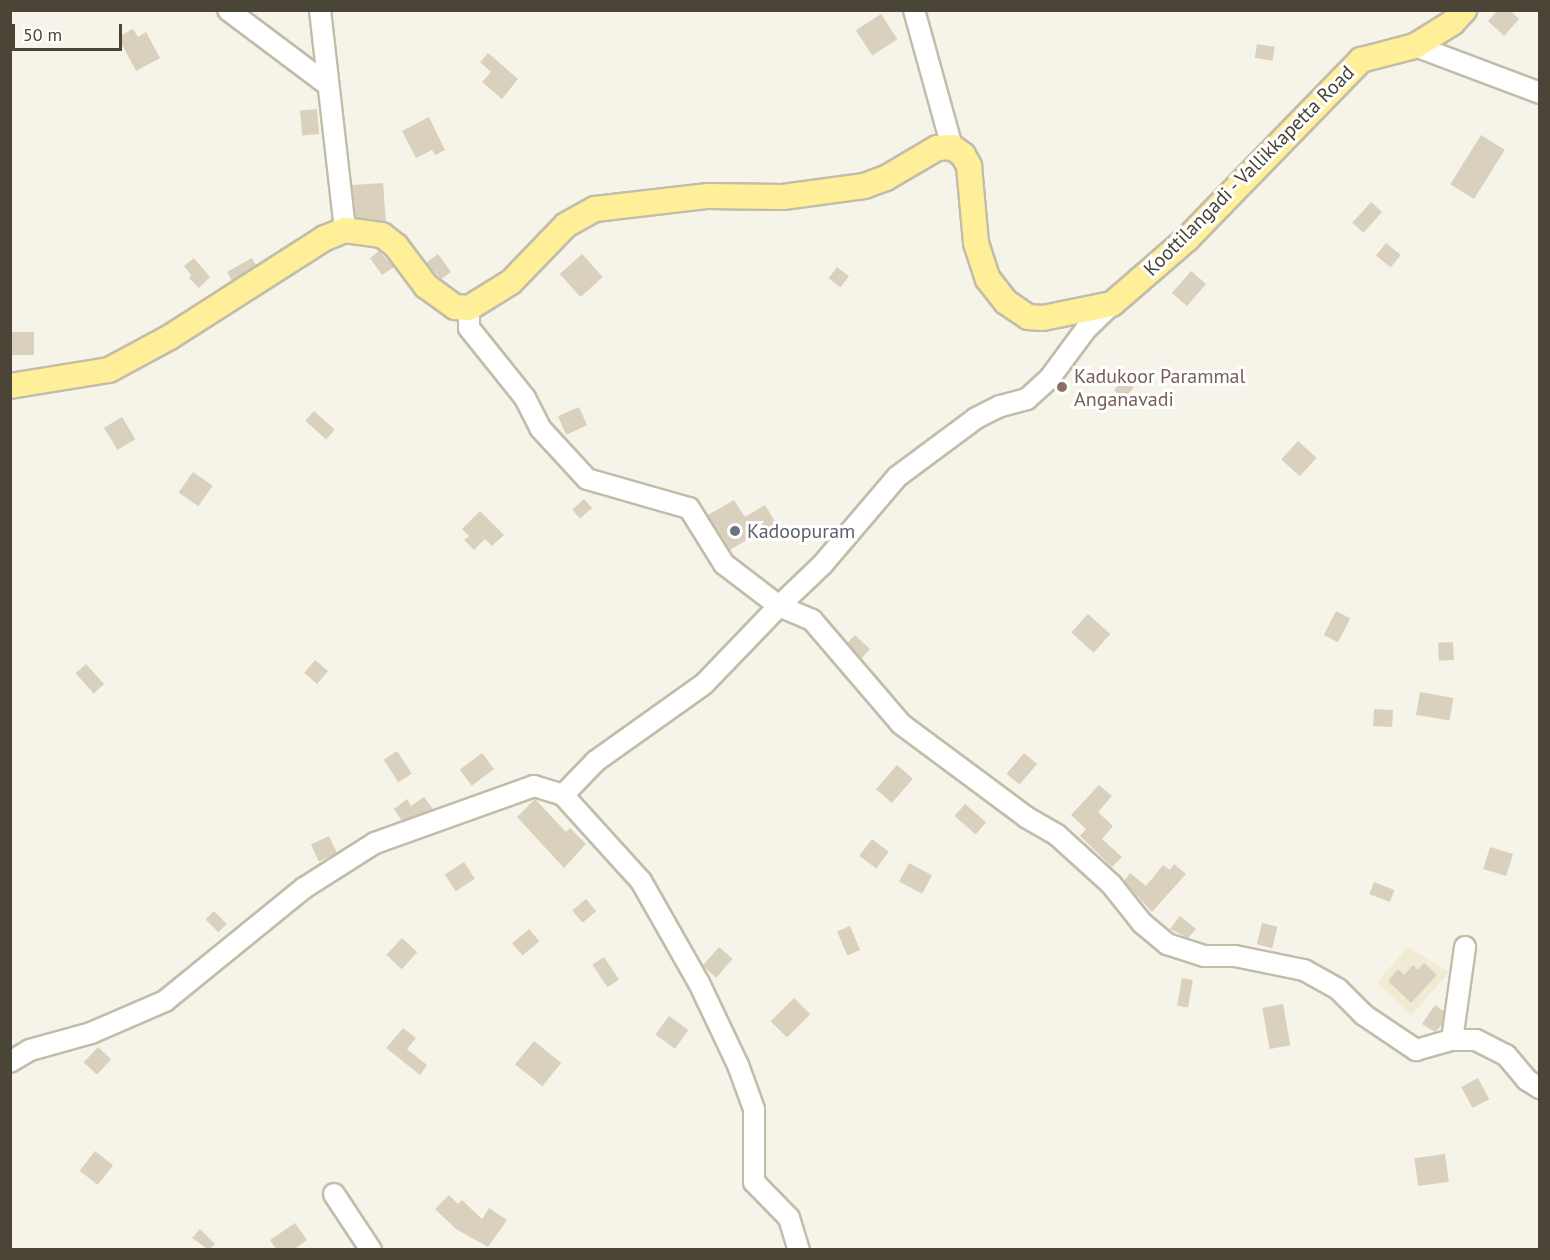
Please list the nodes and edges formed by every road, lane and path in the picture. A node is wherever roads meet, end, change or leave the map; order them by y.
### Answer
1 (228, 10) edge
2 (320, 10) edge
3 (914, 10) edge
4 (1464, 10) edge
5 (1415, 46) junction
6 (328, 85) junction
7 (1539, 93) edge
8 (952, 147) junction
9 (345, 230) junction
10 (1112, 304) junction
11 (469, 308) junction
12 (10, 386) edge
13 (779, 606) junction
14 (563, 795) junction
15 (1465, 947) dead end
16 (1452, 1040) junction
17 (10, 1062) edge
18 (1539, 1088) edge
19 (334, 1194) dead end
20 (371, 1250) edge
21 (799, 1250) edge

1 - 6 street
2 - 6 street
3 - 8 street
4 - 5 main road, Koottilangadi - Vallikkapetta Road
5 - 7 street
5 - 10 main road, Koottilangadi - Vallikkapetta Road
6 - 9 street
8 - 10 main road, Koottilangadi - Vallikkapetta Road
8 - 11 main road
9 - 11 main road
9 - 12 main road
10 - 13 street
11 - 13 street
13 - 14 street
13 - 16 street
14 - 17 street
14 - 21 street
15 - 16 street
16 - 18 street
19 - 20 street

